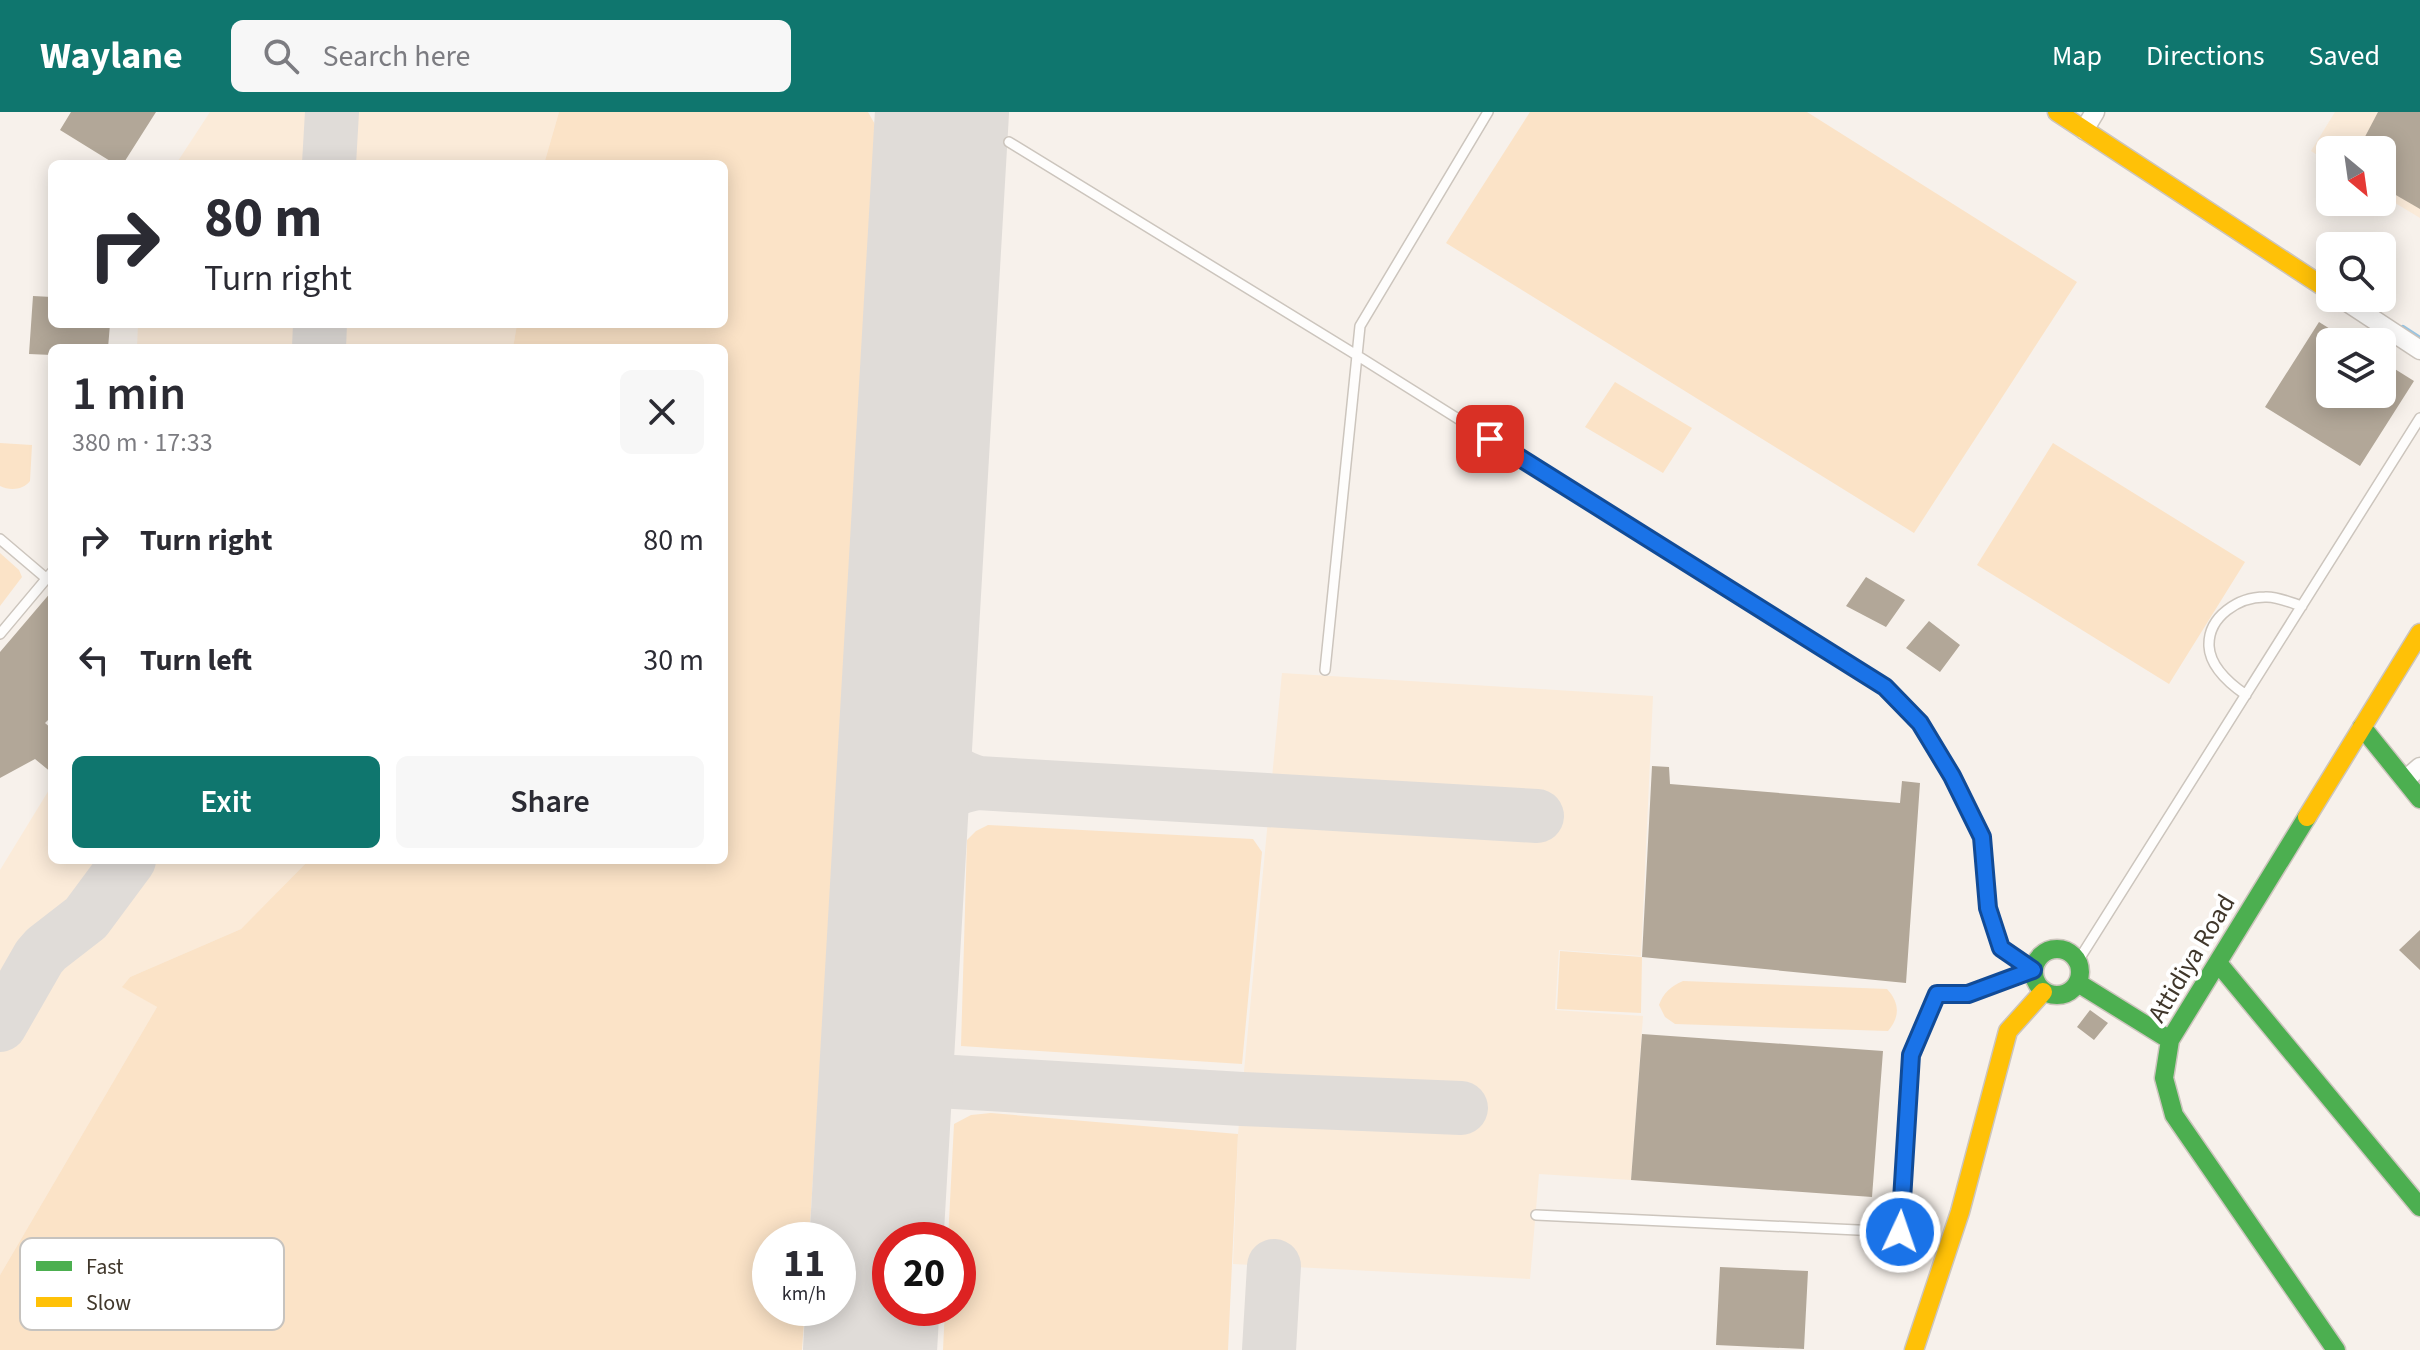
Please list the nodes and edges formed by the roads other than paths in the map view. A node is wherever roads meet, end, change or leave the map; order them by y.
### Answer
1 (1488, 112) edge
2 (2057, 112) edge
3 (2095, 112) edge
4 (2084, 130) junction
5 (1009, 142) dead end
6 (2316, 282) edge
7 (2362, 312) edge
8 (2420, 350) edge
9 (1358, 356) junction
10 (2420, 418) edge
11 (0, 539) edge
12 (48, 575) edge
13 (48, 577) edge
14 (2302, 606) junction
15 (2420, 633) edge
16 (0, 634) edge
17 (1325, 670) dead end
18 (2246, 695) junction
19 (2362, 727) junction
20 (2420, 767) edge
21 (2405, 780) junction
22 (2420, 799) edge
23 (2078, 961) junction
24 (2218, 963) junction
25 (2033, 970) junction
26 (2078, 983) junction
27 (2043, 992) junction
28 (2170, 1040) junction
29 (2420, 1207) edge
30 (1536, 1215) dead end
31 (1914, 1350) edge
32 (2336, 1350) edge

1 - 9 lane
2 - 4 main road
3 - 4 street
4 - 6 main road
5 - 9 lane
7 - 8 street
9 - 17 lane
9 - 25 lane
10 - 14 lane
11 - 12 lane
13 - 16 lane
14 - 18 lane
14 - 18 lane
15 - 19 main road, Attidiya Road
18 - 23 lane
19 - 21 main road
19 - 24 main road, Attidiya Road
20 - 21 street
21 - 22 main road
23 - 25 main road
23 - 26 main road
24 - 28 main road, Attidiya Road
24 - 29 main road
25 - 27 main road
25 - 30 lane
26 - 27 main road
26 - 28 main road
27 - 31 main road
28 - 32 main road, Attidiya Road

